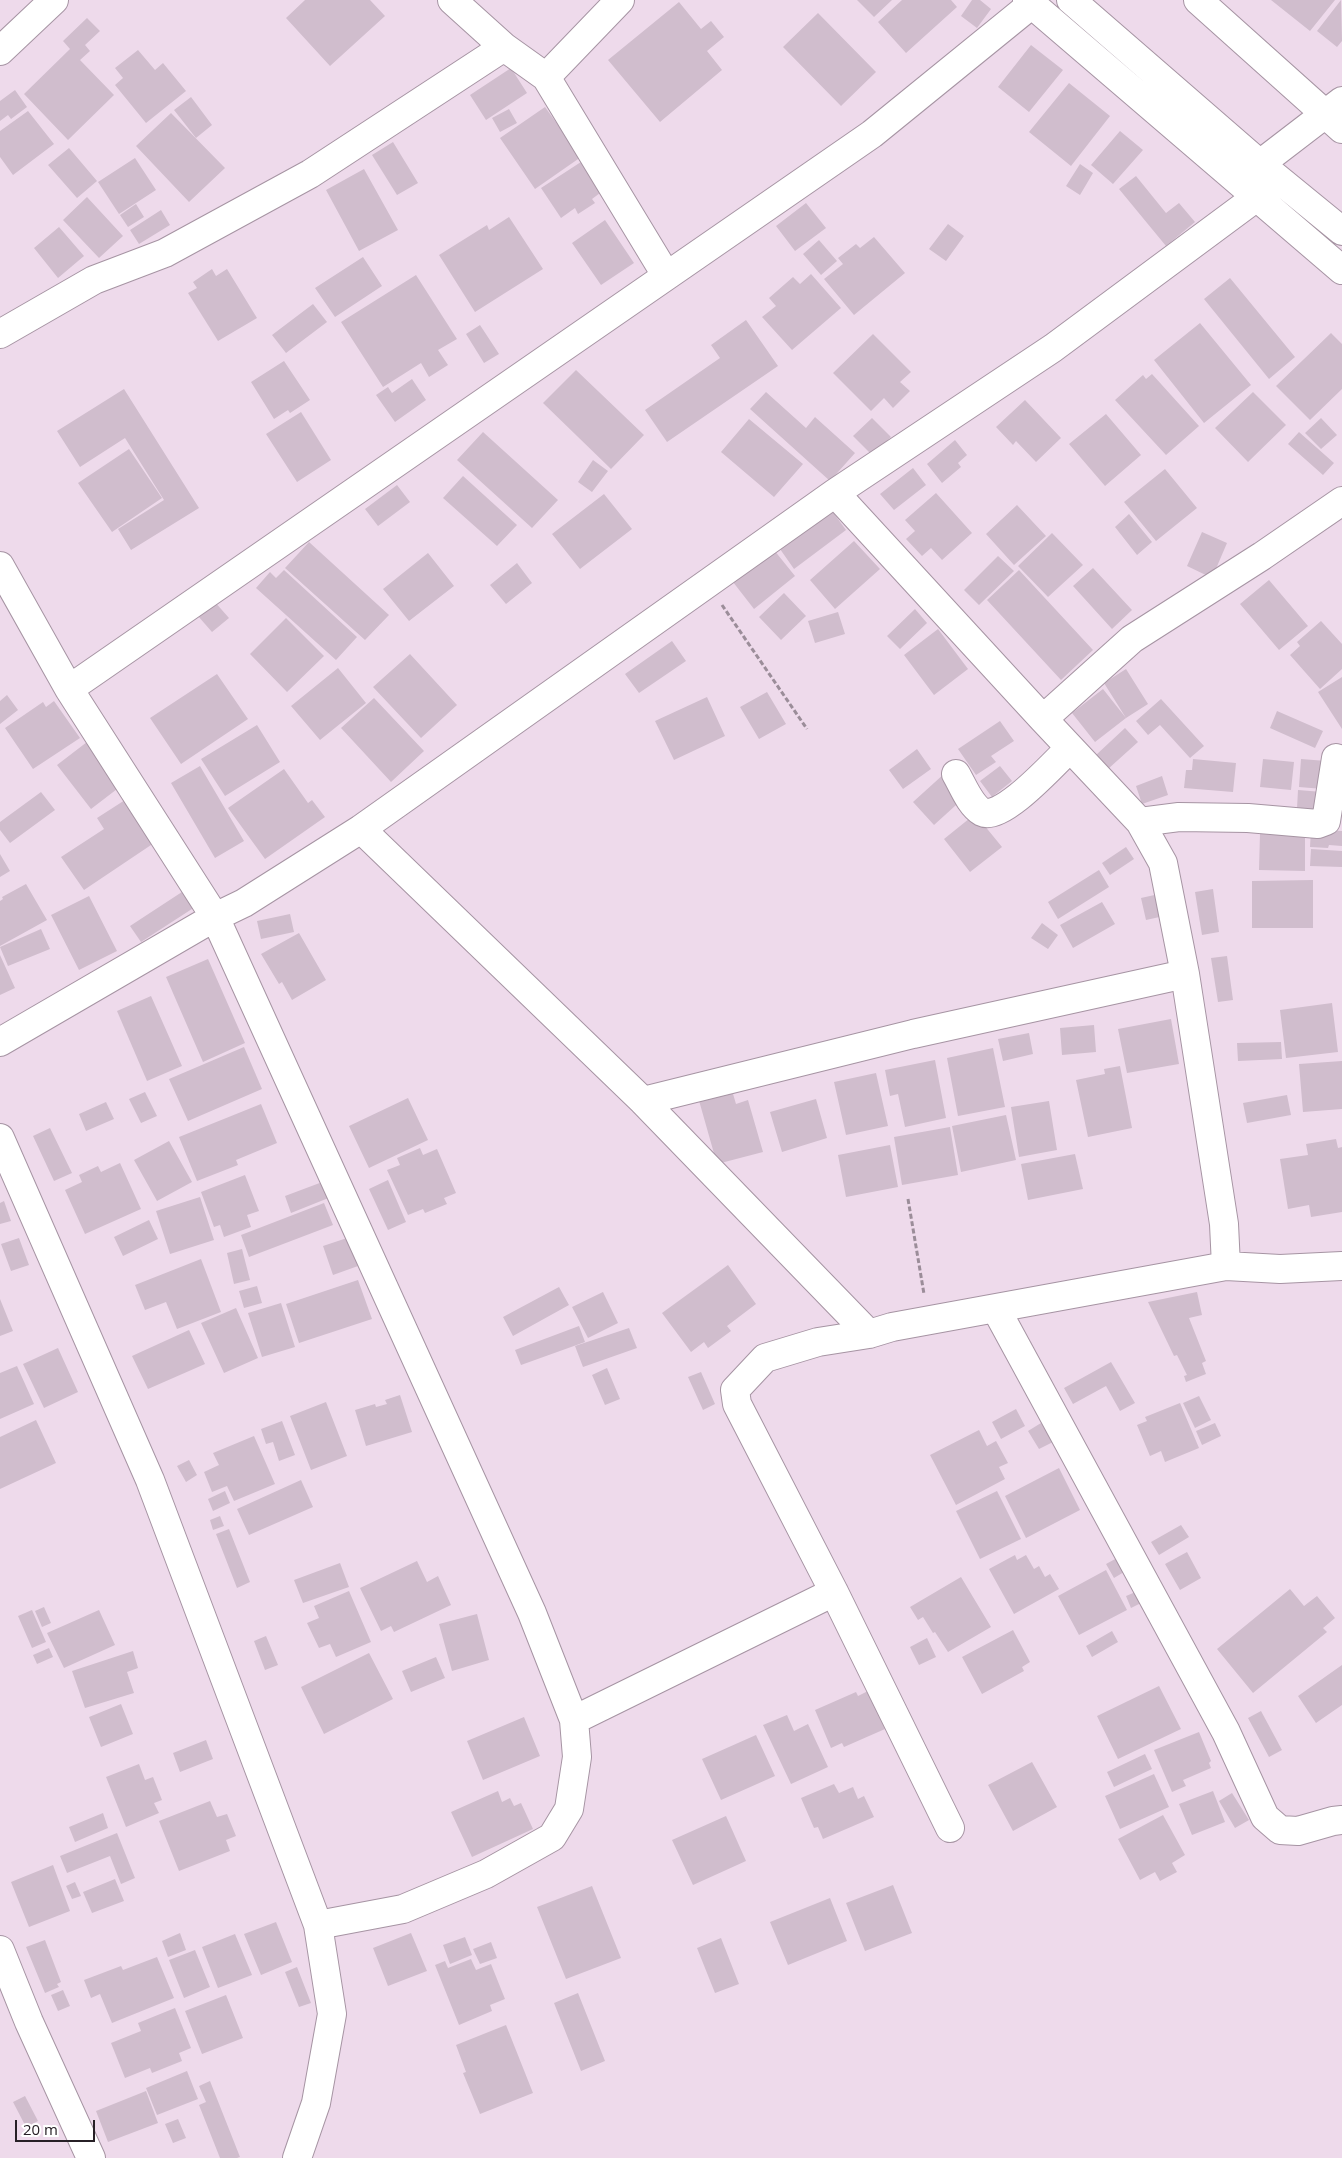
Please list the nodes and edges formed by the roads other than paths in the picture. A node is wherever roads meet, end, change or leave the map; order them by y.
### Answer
1 (54, 0) edge
2 (452, 0) edge
3 (620, 0) edge
4 (1071, 0) edge
5 (1198, 0) edge
6 (1029, 2) edge
7 (504, 47) junction
8 (0, 51) edge
9 (546, 77) junction
10 (1336, 115) edge
11 (1260, 164) junction
12 (1258, 196) junction
13 (1342, 230) edge
14 (1342, 270) edge
15 (666, 275) junction
16 (0, 334) edge
17 (835, 494) junction
18 (1342, 501) edge
19 (0, 566) edge
20 (69, 689) junction
21 (1042, 719) junction
22 (1070, 748) junction
23 (1336, 758) dead end
24 (956, 774) dead end
25 (1140, 822) junction
26 (360, 829) junction
27 (215, 917) junction
28 (1186, 974) junction
29 (0, 1042) edge
30 (643, 1101) junction
31 (0, 1138) edge
32 (1226, 1266) junction
33 (1342, 1266) edge
34 (996, 1309) junction
35 (869, 1334) junction
36 (834, 1592) junction
37 (574, 1720) junction
38 (1342, 1820) edge
39 (950, 1828) dead end
40 (318, 1925) junction
41 (0, 1950) edge
42 (91, 2158) edge
43 (297, 2158) edge

1 - 8 street
2 - 7 street
3 - 9 street
4 - 11 street
5 - 10 street
6 - 12 street
6 - 15 street
7 - 9 street
7 - 16 street
9 - 15 street
10 - 11 street
11 - 13 street
12 - 14 street
12 - 17 street
15 - 20 street
17 - 21 street
17 - 26 street
18 - 21 street
19 - 20 street
20 - 27 street
21 - 22 street
22 - 24 street
22 - 25 street
23 - 25 street
25 - 28 street
26 - 27 street
26 - 30 street
27 - 29 street
27 - 37 street
28 - 30 street
28 - 32 street
30 - 35 street
31 - 40 street
32 - 33 street
32 - 34 street
34 - 35 street
34 - 38 street
35 - 36 street
36 - 37 street
36 - 39 street
37 - 40 street
40 - 43 street
41 - 42 street

